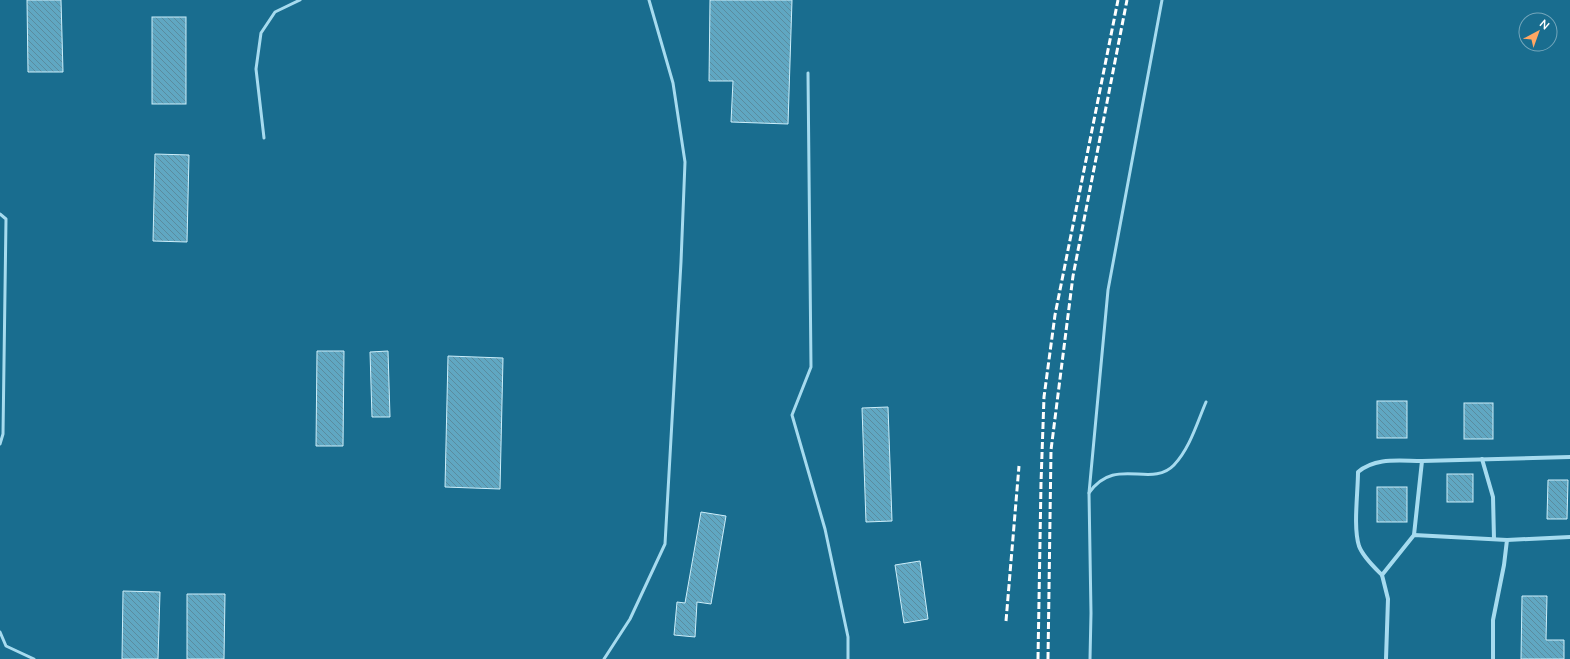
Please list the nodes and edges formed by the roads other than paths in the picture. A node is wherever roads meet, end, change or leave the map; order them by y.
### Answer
1 (300, 0) edge
2 (649, 0) edge
3 (1162, 0) edge
4 (808, 73) dead end
5 (264, 138) dead end
6 (0, 214) edge
7 (1206, 402) dead end
8 (0, 444) edge
9 (1570, 457) edge
10 (1482, 460) junction
11 (1422, 461) junction
12 (1089, 493) junction
13 (1414, 535) junction
14 (1570, 537) edge
15 (1494, 539) junction
16 (1507, 540) junction
17 (1382, 575) junction
18 (0, 632) edge
19 (34, 659) edge
20 (604, 659) edge
21 (848, 659) edge
22 (1090, 659) edge
23 (1386, 659) edge
24 (1493, 659) edge

1 - 5 lane
2 - 20 lane
3 - 12 lane
4 - 21 lane
6 - 8 lane
7 - 12 lane
9 - 10 street
10 - 11 street
10 - 15 street
11 - 13 street
11 - 17 street
12 - 22 lane
13 - 15 street
13 - 17 street
14 - 16 street
15 - 16 street
16 - 24 street
17 - 23 street
18 - 19 lane

